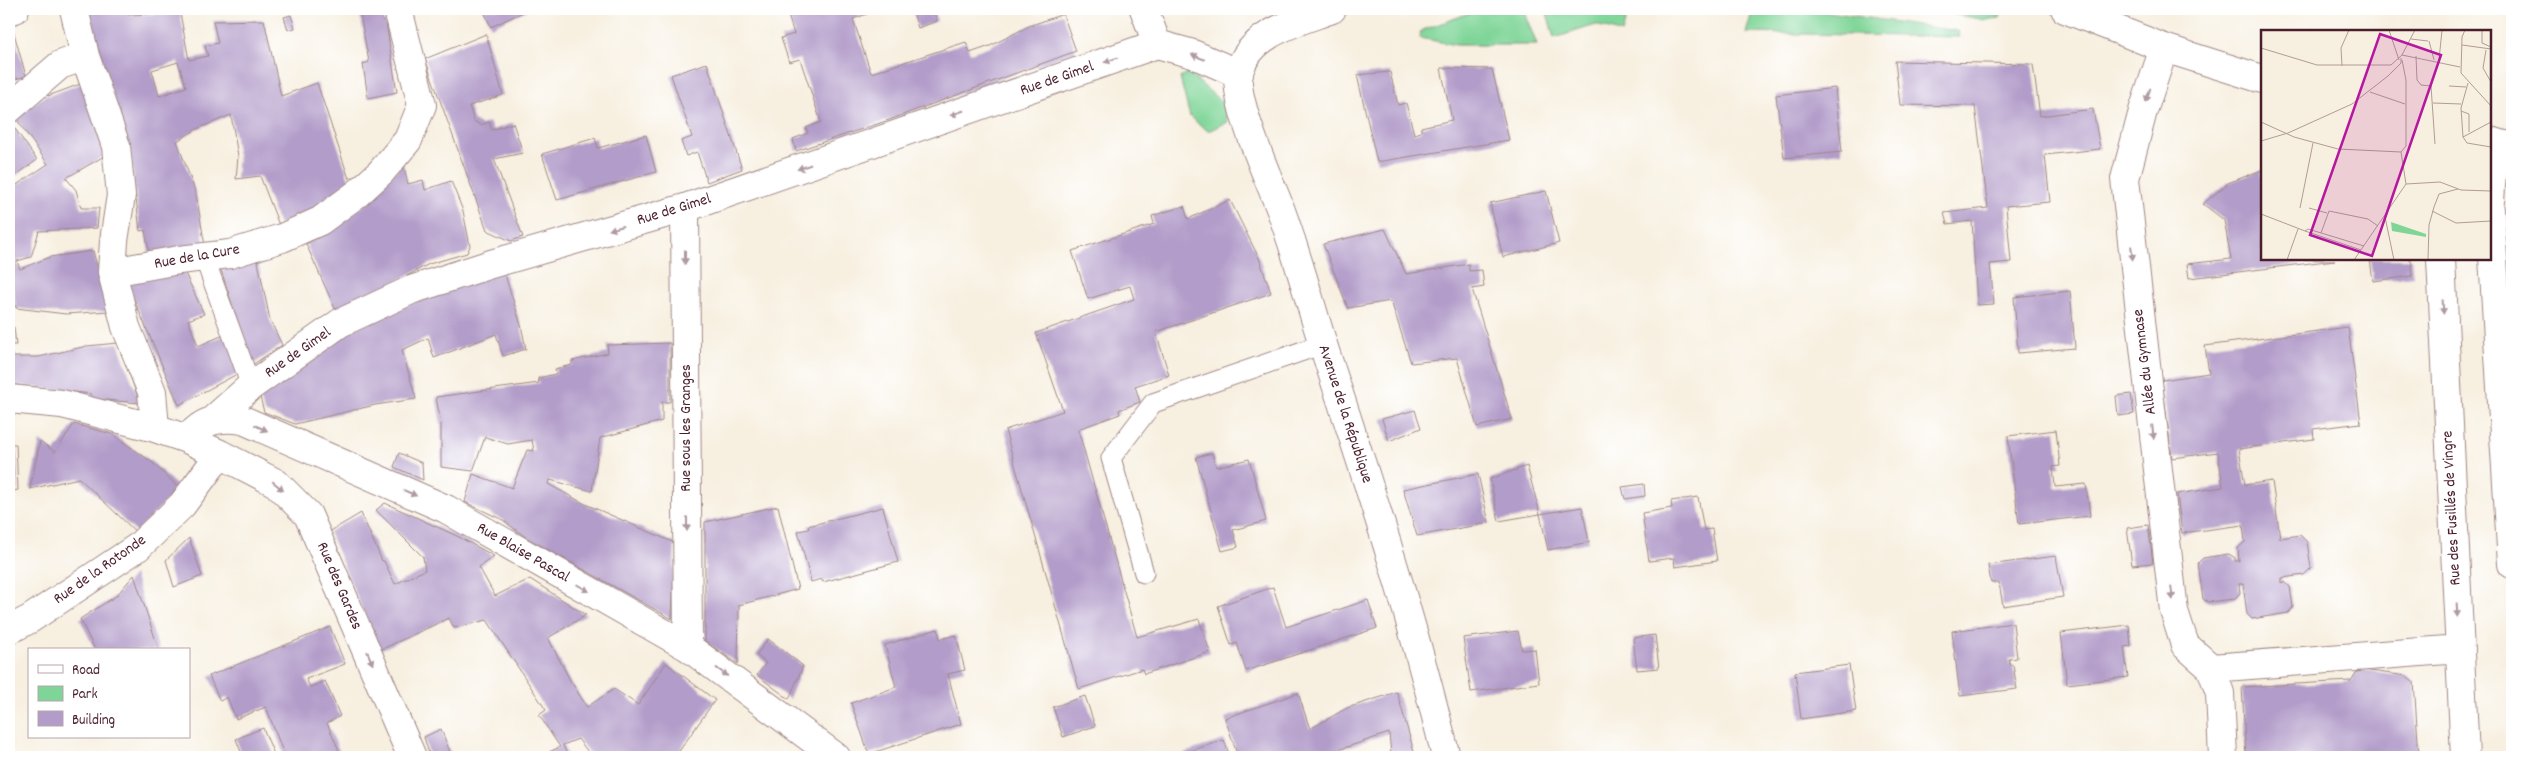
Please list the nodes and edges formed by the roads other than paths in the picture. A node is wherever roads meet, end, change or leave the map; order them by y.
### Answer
1 (16, 9) edge
2 (74, 9) edge
3 (398, 9) edge
4 (1144, 9) edge
5 (1332, 9) edge
6 (9, 11) edge
7 (2077, 11) edge
8 (1157, 44) junction
9 (2164, 48) junction
10 (88, 67) junction
11 (1239, 74) junction
12 (2261, 79) edge
13 (9, 109) edge
14 (2499, 143) edge
15 (2491, 195) edge
16 (685, 208) junction
17 (2491, 225) edge
18 (204, 257) junction
19 (2441, 260) edge
20 (112, 272) junction
21 (1323, 344) junction
22 (252, 386) junction
23 (9, 399) edge
24 (215, 418) junction
25 (155, 428) junction
26 (187, 439) junction
27 (220, 454) junction
28 (2512, 564) edge
29 (1144, 573) dead end
30 (9, 630) edge
31 (688, 647) junction
32 (2460, 648) junction
33 (2211, 668) junction
34 (412, 757) edge
35 (836, 757) edge
36 (1446, 757) edge
37 (2223, 757) edge
38 (2465, 757) edge

1 - 6 street
2 - 10 street
3 - 18 street, Rue de la Cure
4 - 8 street
5 - 11 street
7 - 9 street
11 -> 8 street
8 -> 16 street, Rue de Gimel
9 - 12 street
9 -> 33 street, Allée du Gymnase
10 - 13 street
10 - 20 street
11 - 21 street, Avenue de la République
14 - 15 street
16 -> 22 street, Rue de Gimel
16 -> 31 street, Rue sous les Granges
17 - 28 street
18 - 20 street, Rue de la Cure
18 - 22 lane
19 -> 32 street, Rue des Fusillés de Vingre
20 - 25 street
21 - 29 lane
21 - 36 street, Avenue de la République
22 - 24 street, Rue de Gimel
23 - 25 street, Rue des Gardes
24 - 26 street
24 -> 31 street, Rue Blaise Pascal
25 - 26 street, Rue des Gardes
26 - 27 street, Rue des Gardes
27 - 30 street, Rue de la Rotonde
27 -> 34 street, Rue des Gardes
31 -> 35 street, Rue Blaise Pascal
32 - 33 street
32 - 38 street, Rue des Fusillés de Vingre
33 - 37 street, Allée du Gymnase

